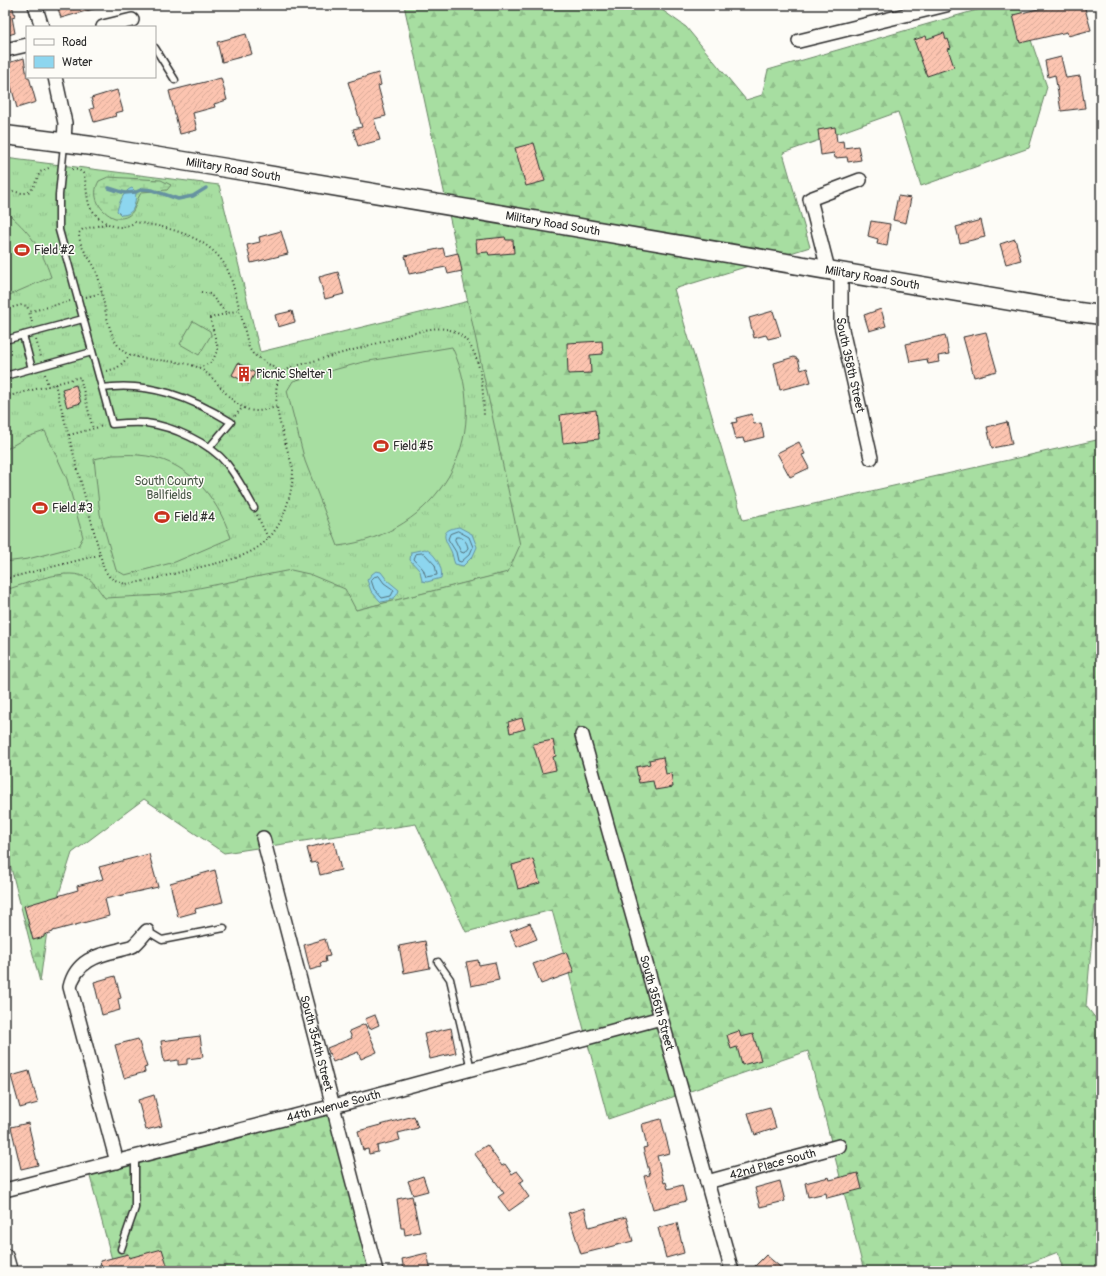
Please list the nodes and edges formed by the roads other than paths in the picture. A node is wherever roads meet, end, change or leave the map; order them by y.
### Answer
1 (35, 5) edge
2 (946, 5) edge
3 (134, 22) dead end
4 (42, 26) edge
5 (109, 26) edge
6 (799, 41) dead end
7 (26, 45) edge
8 (5, 50) edge
9 (156, 50) edge
10 (55, 78) edge
11 (175, 80) dead end
12 (5, 135) edge
13 (64, 143) junction
14 (860, 180) dead end
15 (835, 270) junction
16 (1101, 315) edge
17 (83, 319) junction
18 (23, 335) junction
19 (5, 340) edge
20 (92, 352) junction
21 (32, 369) junction
22 (5, 376) edge
23 (102, 388) junction
24 (209, 448) junction
25 (871, 458) dead end
26 (254, 508) road end
27 (582, 735) dead end
28 (263, 838) dead end
29 (224, 928) dead end
30 (147, 931) joint
31 (438, 962) dead end
32 (661, 1018) junction
33 (471, 1069) junction
34 (334, 1106) junction
35 (839, 1146) dead end
36 (135, 1157) junction
37 (117, 1162) junction
38 (707, 1182) junction
39 (5, 1190) edge
40 (121, 1249) dead end
41 (5, 1257) edge
42 (9, 1271) edge
43 (376, 1271) edge
44 (732, 1271) edge

1 - 4 street
2 - 6 street
3 - 5 street
7 - 8 street
9 - 11 lane
10 - 13 street
12 - 13 main road, Military Road South
13 - 15 main road, Military Road South
13 - 17 lane
14 - 15 street, South 358th Street
15 - 16 main road, Military Road South
15 - 25 street, South 358th Street
17 - 18 lane
17 - 20 lane
18 - 19 lane
18 - 21 lane
20 - 21 lane
20 - 23 lane
21 - 22 lane
23 - 24 lane
23 - 24 lane
24 - 26 lane
27 - 32 street, South 356th Street
28 - 34 street, South 354th Street
29 - 30 lane
30 - 37 street
31 - 33 lane
32 - 33 street, 44th Avenue South
32 - 38 street, South 356th Street
33 - 34 street, 44th Avenue South
34 - 36 street, 44th Avenue South
34 - 43 street, South 354th Street
35 - 38 street, 42nd Place South
36 - 37 street, 44th Avenue South
36 - 40 lane
37 - 39 street, 44th Avenue South
38 - 44 street, South 356th Street
41 - 42 street

